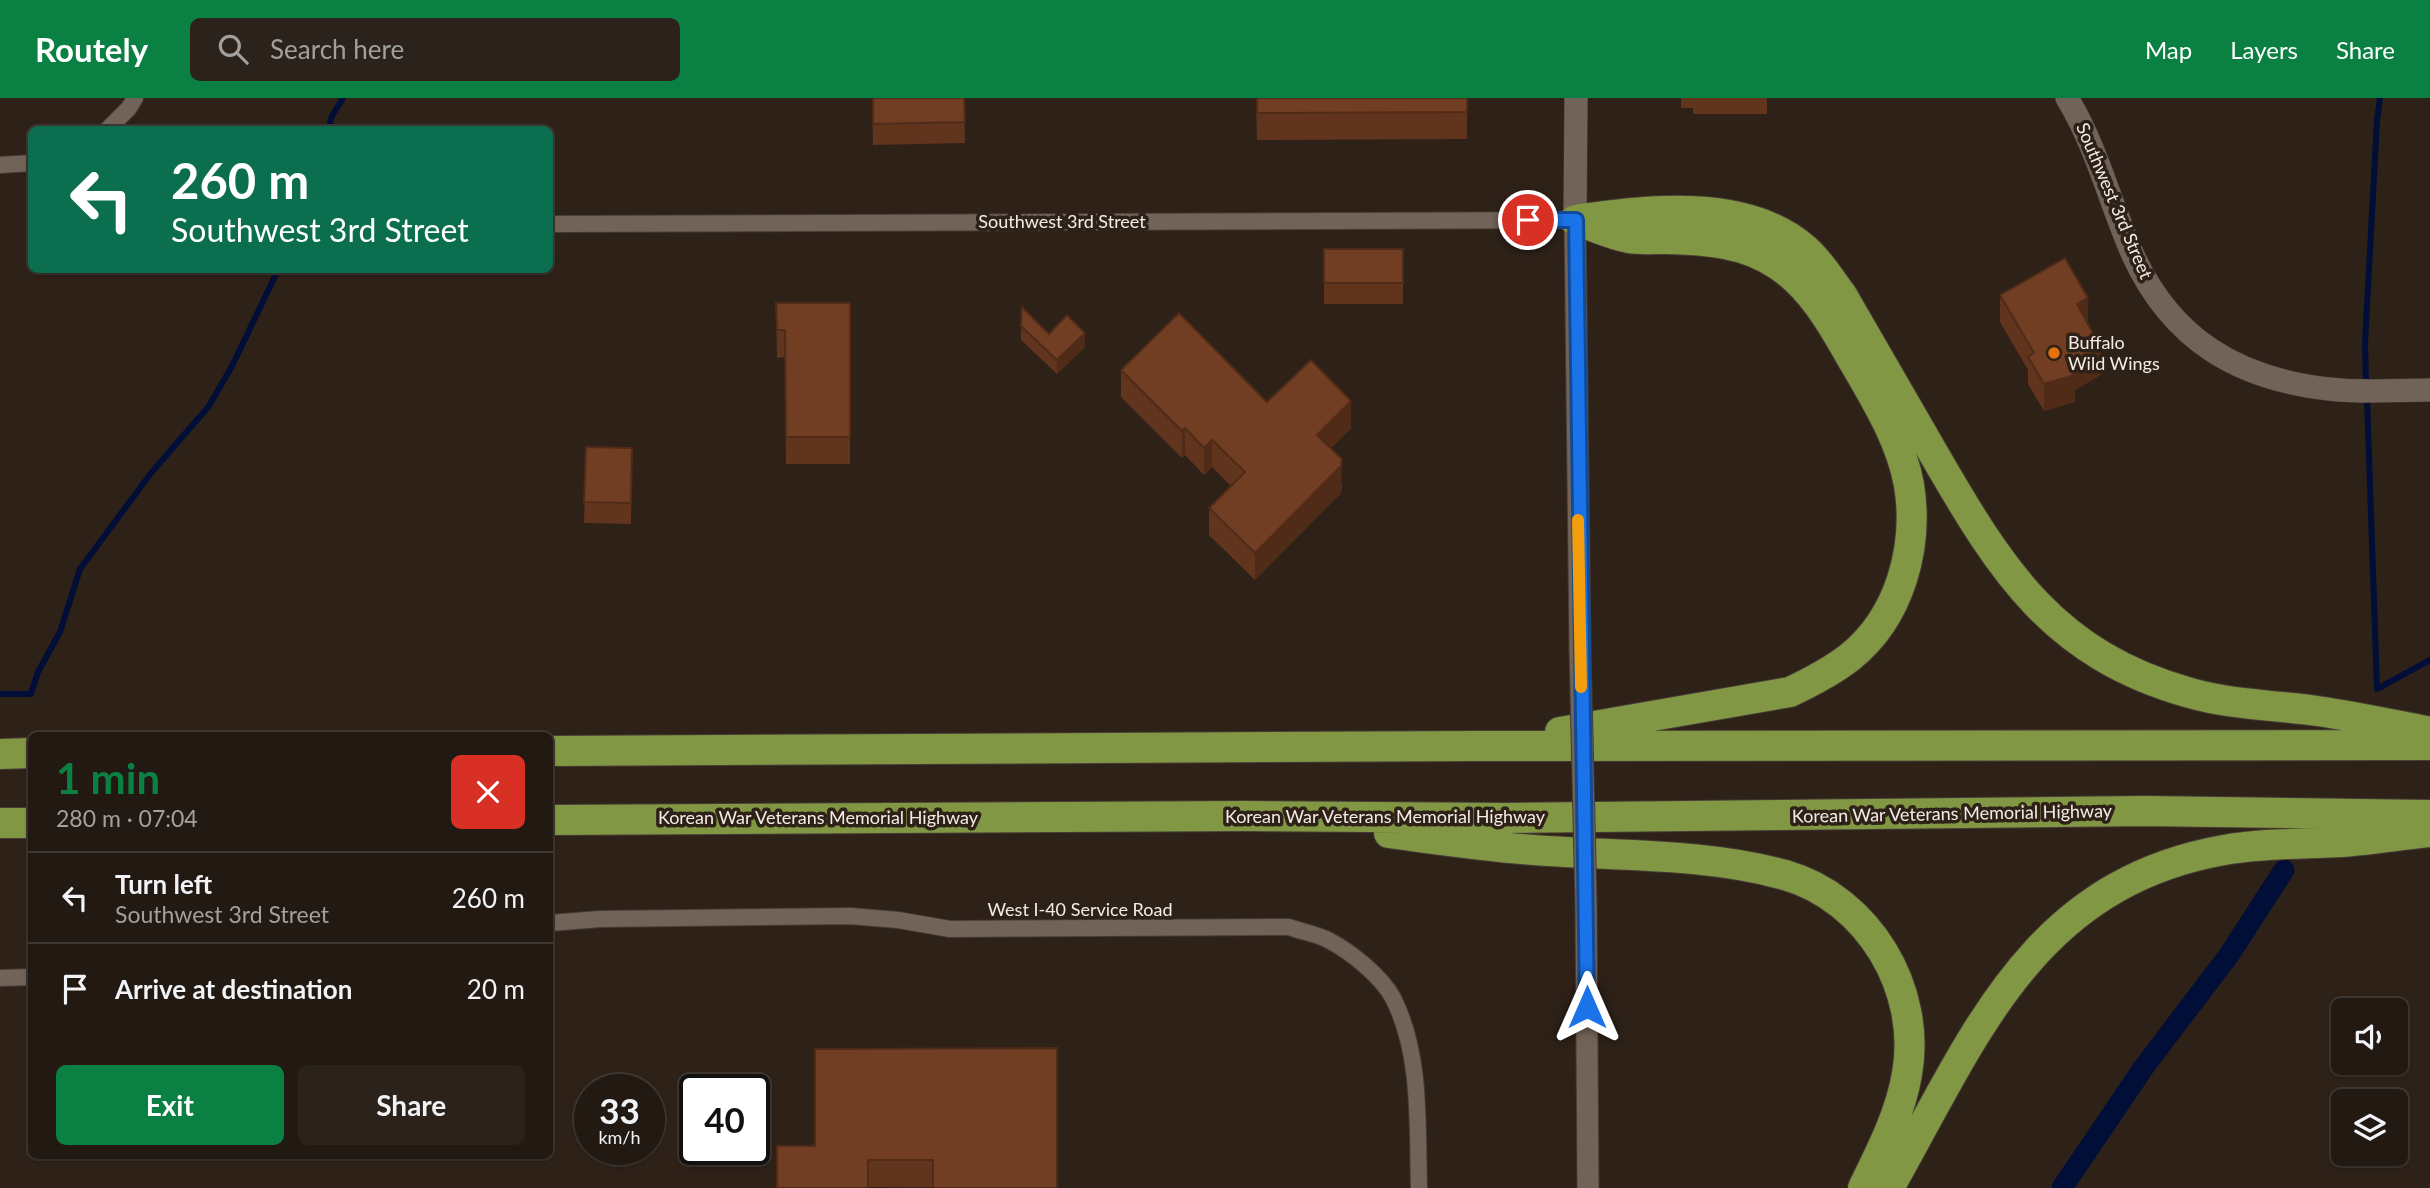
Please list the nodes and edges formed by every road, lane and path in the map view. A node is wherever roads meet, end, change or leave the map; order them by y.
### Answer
1 (135, 98) edge
2 (1576, 98) edge
3 (2067, 98) edge
4 (111, 126) edge
5 (28, 163) edge
6 (0, 165) edge
7 (1576, 220) junction
8 (553, 224) edge
9 (2429, 390) edge
10 (2430, 732) edge
11 (2430, 745) edge
12 (1474, 746) junction
13 (553, 751) edge
14 (28, 753) edge
15 (0, 754) edge
16 (2430, 815) edge
17 (1246, 816) junction
18 (553, 820) edge
19 (28, 822) edge
20 (0, 823) edge
21 (2430, 832) edge
22 (553, 923) edge
23 (28, 977) edge
24 (0, 978) edge
25 (1419, 1188) edge
26 (1588, 1188) edge
27 (1863, 1188) edge
28 (1889, 1188) edge

1 - 4 street
2 - 7 main road
3 - 9 main road, Southwest 3rd Street
5 - 6 street
7 - 8 street, Southwest 3rd Street
7 - 10 highway
7 - 12 highway
7 - 26 street, bridge
11 - 12 highway
12 - 13 highway
14 - 15 highway
16 - 17 highway, Korean War Veterans Memorial Highway
17 - 18 highway, Korean War Veterans Memorial Highway
17 - 27 highway
19 - 20 highway
21 - 28 highway
22 - 25 street, West I-40 Service Road
23 - 24 street

